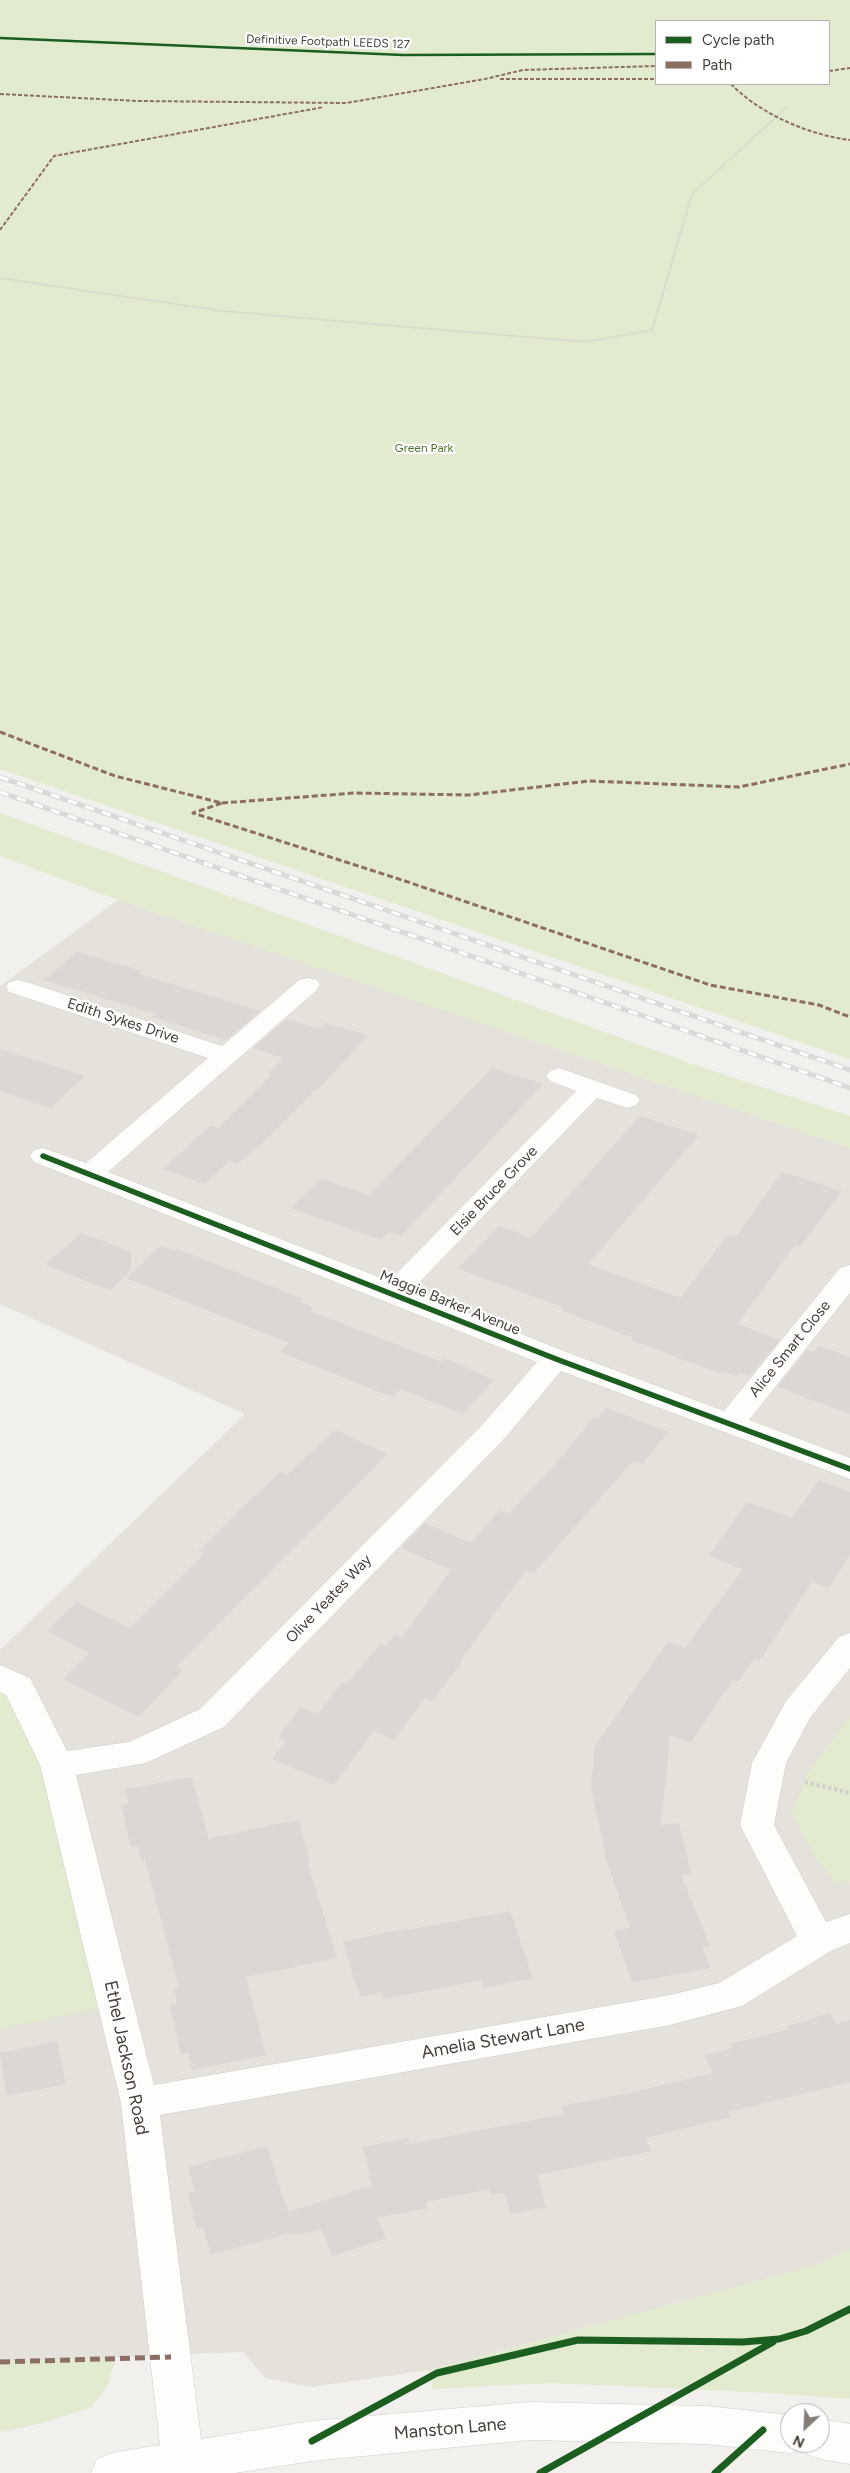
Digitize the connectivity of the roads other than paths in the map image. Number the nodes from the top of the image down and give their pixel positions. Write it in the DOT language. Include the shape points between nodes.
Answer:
graph roads {
  1 [pos="308,985"];
  2 [pos="18,987"];
  3 [pos="227,1056"];
  4 [pos="559,1076"];
  5 [pos="593,1088"];
  6 [pos="627,1100"];
  7 [pos="43,1156"];
  8 [pos="88,1175"];
  9 [pos="850,1274"];
  10 [pos="394,1293"];
  11 [pos="556,1359"];
  12 [pos="731,1423"];
  13 [pos="850,1469"];
  14 [pos="850,1645"];
  15 [pos="0,1677"];
  16 [pos="57,1765"];
  17 [pos="834,1935"];
  18 [pos="140,2103"];
  19 [pos="780,2433"];
  20 [pos="830,2441"];
  21 [pos="850,2444"];
  22 [pos="183,2462"];
  23 [pos="112,2473"];
  1 -- 3 [label="street"];
  2 -- 3 [label="street, Edith Sykes Drive"];
  3 -- 8 [label="street"];
  4 -- 5 [label="street"];
  5 -- 6 [label="street"];
  5 -- 10 [label="street, Elsie Bruce Grove"];
  7 -- 8 [label="street, Maggie Barker Avenue"];
  8 -- 10 [label="street, Maggie Barker Avenue"];
  9 -- 12 [label="street, Alice Smart Close"];
  10 -- 11 [label="street, Maggie Barker Avenue"];
  11 -- 12 [label="street, Maggie Barker Avenue"];
  11 -- 16 [label="street, Olive Yeates Way" via="494,1431 212,1718 134,1754"];
  12 -- 13 [label="street, Maggie Barker Avenue"];
  14 -- 17 [label="street" via="798,1710 768,1763 757,1825"];
  15 -- 16 [label="street, Ethel Jackson Road" via="18,1687"];
  16 -- 18 [label="street, Ethel Jackson Road"];
  17 -- 18 [label="street, Amelia Stewart Lane" via="729,1995 670,2010"];
  18 -- 22 [label="street, Ethel Jackson Road"];
  19 -- 22 [label="street, Manston Lane" via="706,2425 529,2421 312,2441"];
  20 -- 21 [label="street"];
  22 -- 23 [label="street, Manston Lane"];
}
